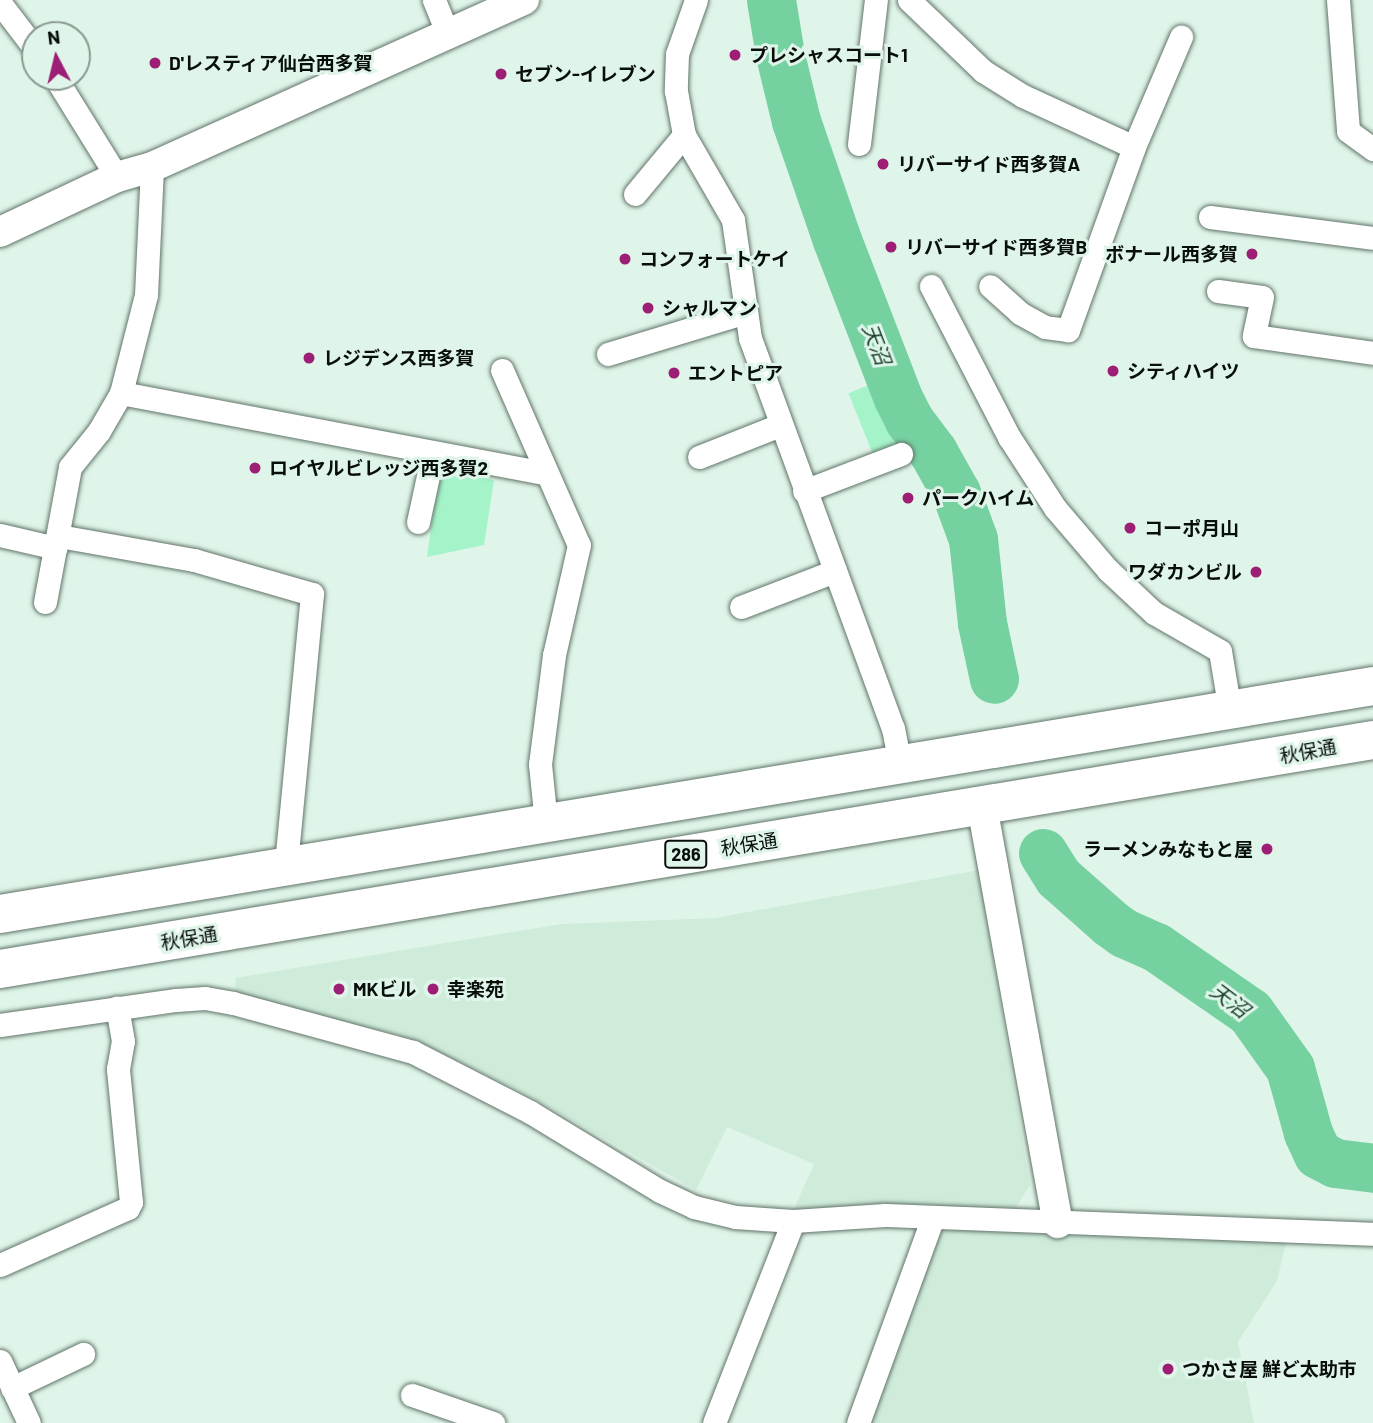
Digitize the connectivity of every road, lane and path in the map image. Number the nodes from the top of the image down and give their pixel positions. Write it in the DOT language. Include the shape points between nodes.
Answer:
graph roads {
  1 [pos="434,0"];
  2 [pos="524,0"];
  3 [pos="695,0"];
  4 [pos="876,0"];
  5 [pos="909,0"];
  6 [pos="1338,0"];
  7 [pos="0,3"];
  8 [pos="21,31"];
  9 [pos="447,33"];
  10 [pos="1181,37"];
  11 [pos="64,91"];
  12 [pos="684,135"];
  13 [pos="859,144"];
  14 [pos="1134,147"];
  15 [pos="1373,149"];
  16 [pos="152,167"];
  17 [pos="117,177"];
  18 [pos="635,194"];
  19 [pos="1210,218"];
  20 [pos="0,232"];
  21 [pos="1373,238"];
  22 [pos="931,286"];
  23 [pos="989,286"];
  24 [pos="1218,291"];
  25 [pos="746,312"];
  26 [pos="608,354"];
  27 [pos="1373,354"];
  28 [pos="502,370"];
  29 [pos="121,393"];
  30 [pos="780,425"];
  31 [pos="433,453"];
  32 [pos="901,454"];
  33 [pos="699,457"];
  34 [pos="547,473"];
  35 [pos="804,491"];
  36 [pos="418,522"];
  37 [pos="0,535"];
  38 [pos="57,542"];
  39 [pos="835,571"];
  40 [pos="45,602"];
  41 [pos="741,607"];
  42 [pos="1373,686"];
  43 [pos="1230,710"];
  44 [pos="1373,740"];
  45 [pos="900,765"];
  46 [pos="982,806"];
  47 [pos="546,823"];
  48 [pos="286,866"];
  49 [pos="0,914"];
  50 [pos="0,969"];
  51 [pos="117,1008"];
  52 [pos="0,1025"];
  53 [pos="933,1217"];
  54 [pos="793,1221"];
  55 [pos="1058,1223"];
  56 [pos="1373,1234"];
  57 [pos="0,1265"];
  58 [pos="83,1354"];
  59 [pos="0,1361"];
  60 [pos="12,1388"];
  61 [pos="412,1395"];
  62 [pos="29,1423"];
  63 [pos="493,1423"];
  64 [pos="714,1423"];
  65 [pos="858,1423"];
  1 -- 9 [label="street"];
  2 -- 9 [label="street"];
  3 -- 12 [label="street" via="677,54 676,91"];
  4 -- 13 [label="street"];
  5 -- 14 [label="street" via="983,71 1023,96"];
  6 -- 15 [label="street" via="1348,131"];
  7 -- 8 [label="street"];
  9 -- 16 [label="street"];
  10 -- 14 [label="street"];
  11 -- 17 [label="street"];
  12 -- 18 [label="street"];
  12 -- 25 [label="street" via="733,220"];
  14 -- 23 [label="street" via="1068,330 1045,327 1028,318"];
  16 -- 17 [label="street"];
  16 -- 29 [label="street" via="146,295"];
  17 -- 20 [label="street"];
  19 -- 21 [label="street"];
  22 -- 43 [label="street" via="1009,437 1055,508 1108,570 1154,613 1220,651"];
  24 -- 27 [label="street" via="1262,297 1254,336"];
  25 -- 26 [label="street"];
  25 -- 30 [label="street" via="750,338"];
  28 -- 34 [label="street"];
  29 -- 31 [label="street"];
  29 -- 38 [label="street" via="99,432 70,467"];
  30 -- 33 [label="street"];
  30 -- 35 [label="street"];
  31 -- 34 [label="street"];
  31 -- 36 [label="street"];
  32 -- 35 [label="street"];
  34 -- 47 [label="street" via="579,545 554,655 540,764"];
  35 -- 39 [label="street"];
  37 -- 38 [label="street"];
  38 -- 40 [label="street"];
  38 -- 48 [label="street" via="194,560 312,594"];
  39 -- 41 [label="street"];
  39 -- 45 [label="street" via="893,728"];
  42 -- 43 [label="highway"];
  43 -- 45 [label="highway"];
  44 -- 46 [label="highway, 秋保通 / 286"];
  45 -- 47 [label="highway"];
  46 -- 50 [label="highway, 秋保通 / 286"];
  46 -- 55 [label="street"];
  47 -- 48 [label="highway"];
  48 -- 49 [label="highway"];
  51 -- 52 [label="street"];
  51 -- 54 [label="street" via="205,998 413,1052 530,1112 694,1207 735,1217"];
  51 -- 57 [label="street" via="123,1041 118,1069 131,1202 128,1208"];
  53 -- 54 [label="street"];
  53 -- 55 [label="street"];
  53 -- 65 [label="street"];
  54 -- 64 [label="street"];
  55 -- 56 [label="street"];
  58 -- 60 [label="street"];
  59 -- 60 [label="street"];
  60 -- 62 [label="street"];
  61 -- 63 [label="street"];
}
